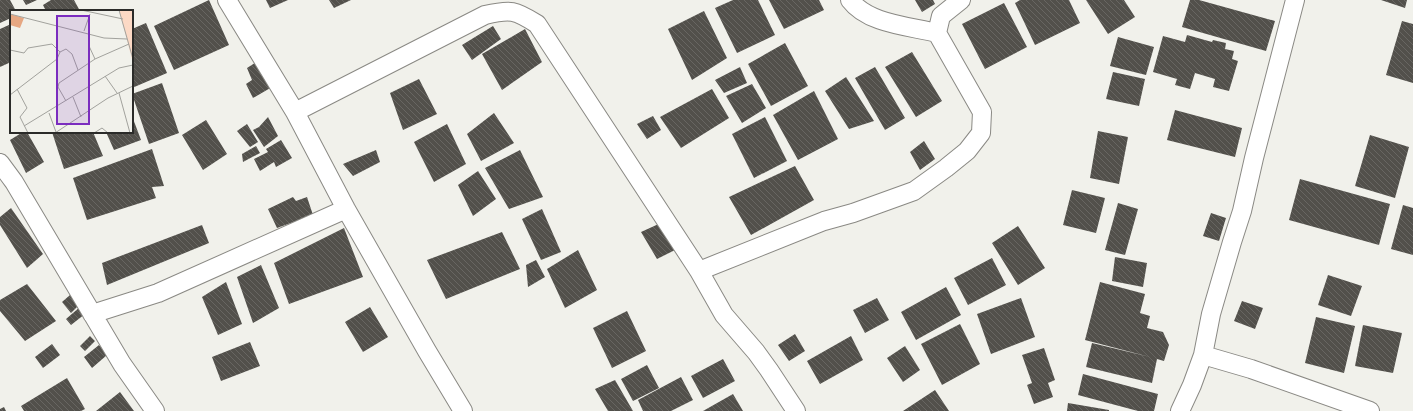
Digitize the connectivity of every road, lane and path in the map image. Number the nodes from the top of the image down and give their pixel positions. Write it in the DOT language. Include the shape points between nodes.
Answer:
graph roads {
  1 [pos="227,0"];
  2 [pos="850,0"];
  3 [pos="962,0"];
  4 [pos="1295,0"];
  5 [pos="937,33"];
  6 [pos="295,112"];
  7 [pos="0,163"];
  8 [pos="346,209"];
  9 [pos="699,271"];
  10 [pos="92,314"];
  11 [pos="1203,355"];
  12 [pos="155,411"];
  13 [pos="463,411"];
  14 [pos="796,411"];
  15 [pos="1180,411"];
  16 [pos="1370,411"];
  1 -- 6 [label="street"];
  2 -- 5 [label="street" via="868,15"];
  3 -- 5 [label="street" via="941,16"];
  4 -- 11 [label="street" via="1242,211 1211,314"];
  5 -- 9 [label="street" via="982,112 981,133 967,151 914,191 824,221"];
  6 -- 8 [label="street"];
  6 -- 9 [label="street" via="485,15 502,11 518,13 537,24"];
  7 -- 10 [label="street" via="14,182"];
  8 -- 10 [label="street" via="158,293"];
  8 -- 13 [label="street"];
  9 -- 14 [label="street" via="724,316 756,352"];
  10 -- 12 [label="street" via="122,364"];
  11 -- 15 [label="street"];
  11 -- 16 [label="street"];
}
